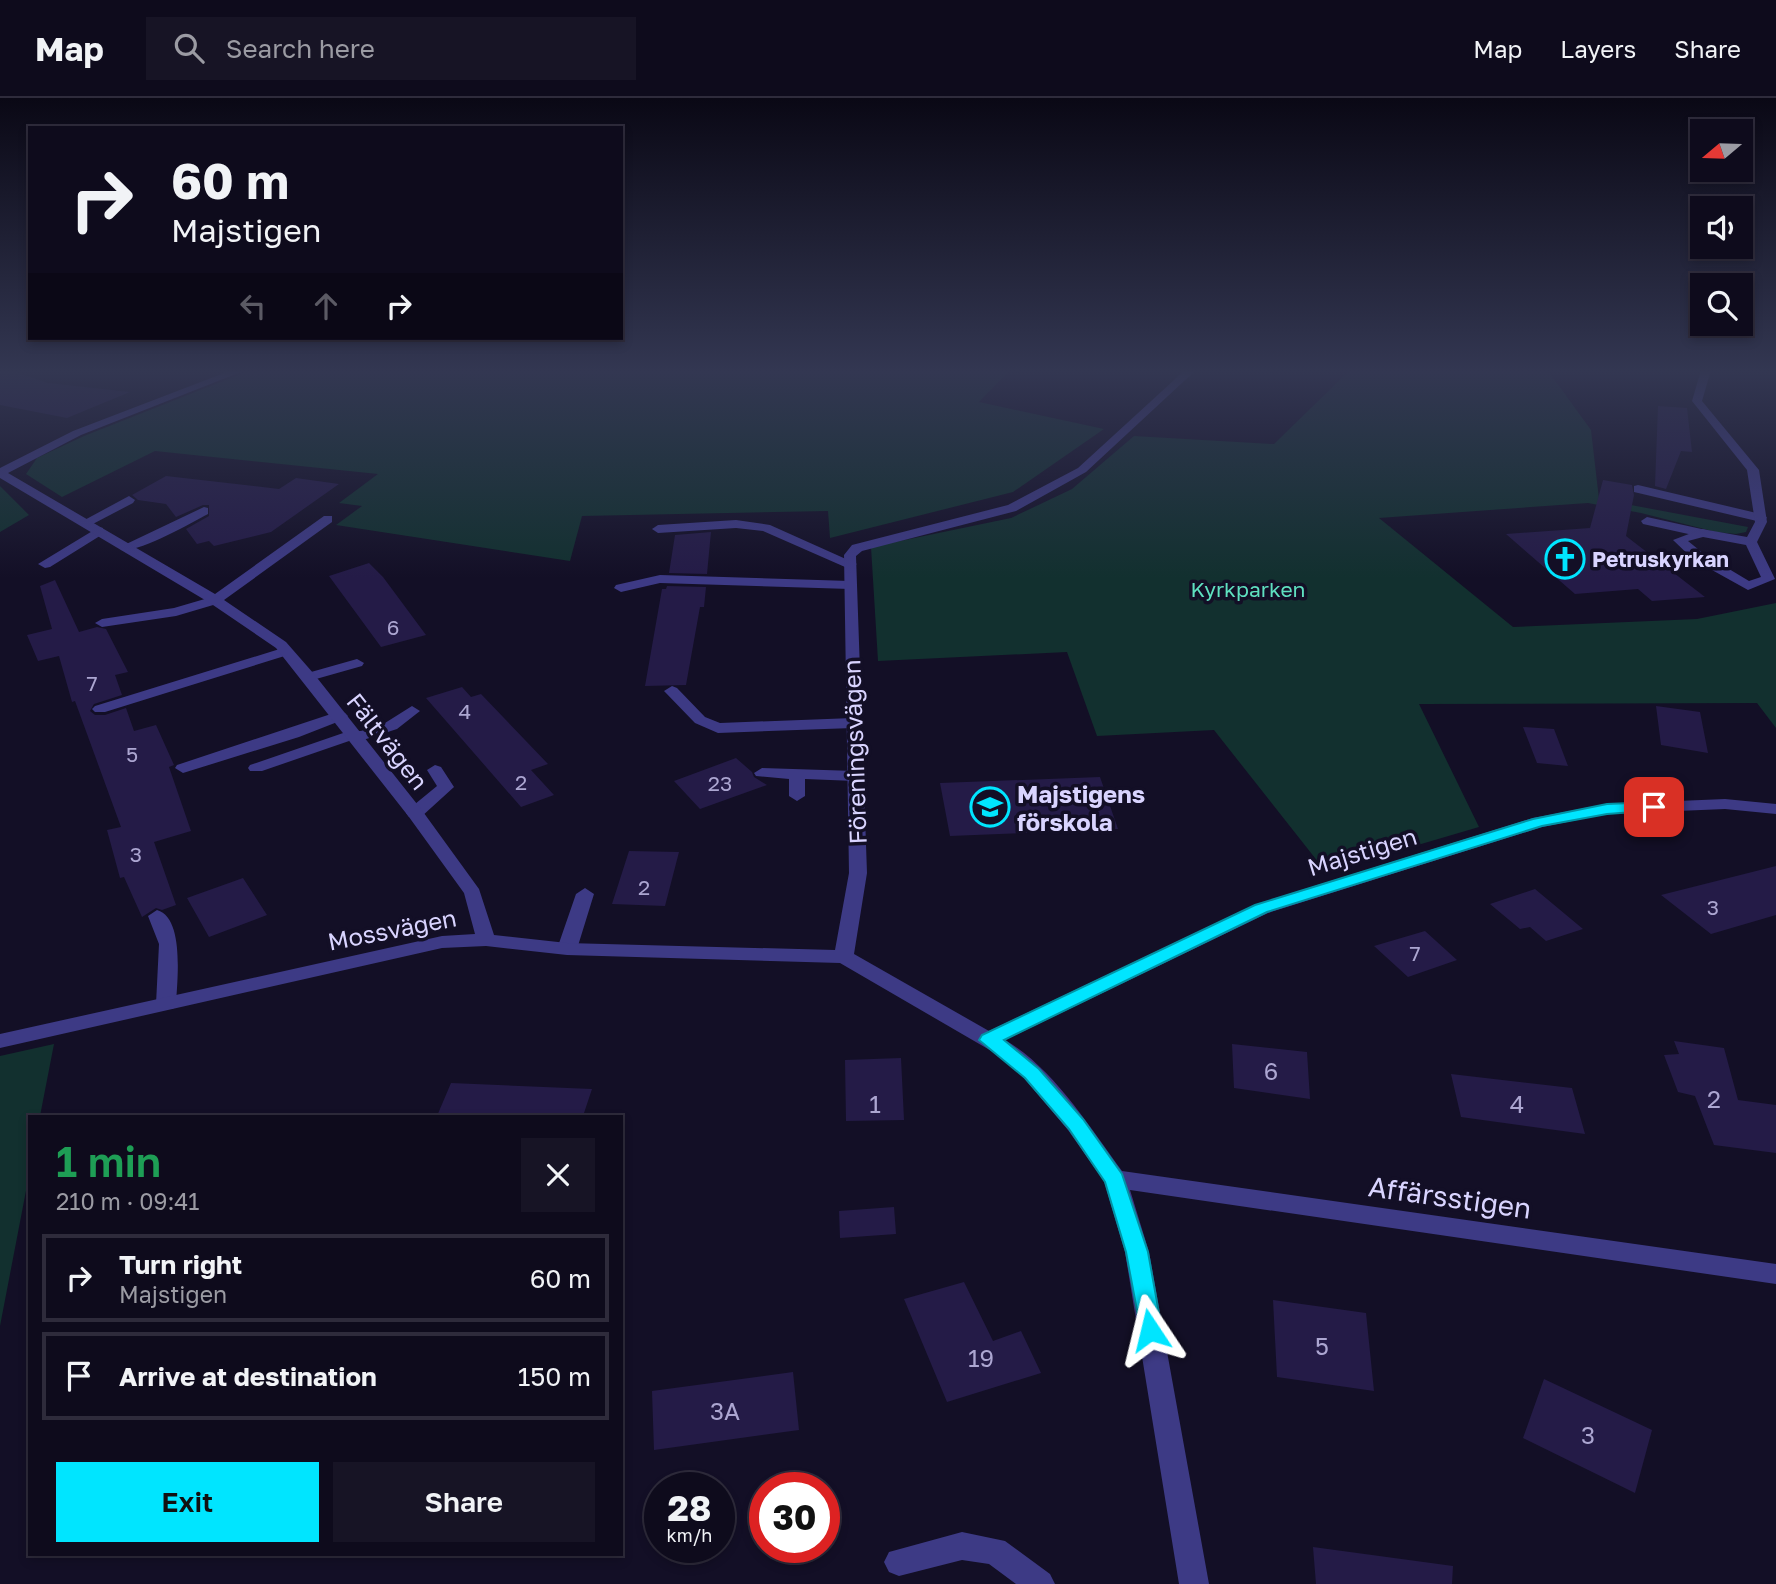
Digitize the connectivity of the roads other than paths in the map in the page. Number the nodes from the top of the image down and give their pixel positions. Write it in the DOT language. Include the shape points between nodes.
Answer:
graph roads {
  1 [pos="64,439"];
  2 [pos="1115,439"];
  3 [pos="1728,439"];
  4 [pos="0,472"];
  5 [pos="1638,489"];
  6 [pos="129,500"];
  7 [pos="204,511"];
  8 [pos="1761,518"];
  9 [pos="328,519"];
  10 [pos="1647,521"];
  11 [pos="85,523"];
  12 [pos="657,529"];
  13 [pos="99,531"];
  14 [pos="1702,533"];
  15 [pos="1751,542"];
  16 [pos="126,547"];
  17 [pos="45,564"];
  18 [pos="850,564"];
  19 [pos="850,585"];
  20 [pos="621,587"];
  21 [pos="215,600"];
  22 [pos="102,623"];
  23 [pos="286,651"];
  24 [pos="357,663"];
  25 [pos="309,677"];
  26 [pos="672,691"];
  27 [pos="100,709"];
  28 [pos="412,711"];
  29 [pos="340,716"];
  30 [pos="853,723"];
  31 [pos="356,736"];
  32 [pos="183,768"];
  33 [pos="256,768"];
  34 [pos="435,770"];
  35 [pos="762,773"];
  36 [pos="797,774"];
  37 [pos="855,776"];
  38 [pos="797,796"];
  39 [pos="1776,809"];
  40 [pos="415,813"];
  41 [pos="585,894"];
  42 [pos="157,916"];
  43 [pos="486,940"];
  44 [pos="568,949"];
  45 [pos="844,957"];
  46 [pos="166,1004"];
  47 [pos="988,1040"];
  48 [pos="0,1041"];
  49 [pos="1115,1180"];
  50 [pos="1776,1274"];
  51 [pos="899,1562"];
  52 [pos="1040,1584"];
  53 [pos="1194,1584"];
  1 -- 4 [label="street"];
  2 -- 18 [label="street, Föreningsvägen" via="1082,470 1012,508 857,548 850,555"];
  3 -- 8 [label="street" via="1753,470"];
  4 -- 11 [label="street, Fältvägen"];
  5 -- 8 [label="street"];
  6 -- 11 [label="street"];
  7 -- 16 [label="street"];
  8 -- 15 [label="street"];
  9 -- 21 [label="street"];
  10 -- 14 [label="street"];
  11 -- 13 [label="street, Fältvägen"];
  12 -- 18 [label="street" via="758,527"];
  13 -- 16 [label="street, Fältvägen"];
  13 -- 17 [label="street"];
  14 -- 15 [label="street"];
  14 -- 15 [label="street" via="1679,540 1748,586 1768,579"];
  16 -- 21 [label="street, Fältvägen"];
  18 -- 19 [label="street, Föreningsvägen"];
  19 -- 20 [label="street" via="660,579"];
  19 -- 30 [label="street, Föreningsvägen"];
  21 -- 22 [label="street" via="176,612"];
  21 -- 23 [label="street, Fältvägen"];
  23 -- 25 [label="street, Fältvägen"];
  23 -- 27 [label="street"];
  24 -- 25 [label="street"];
  25 -- 29 [label="street, Fältvägen"];
  26 -- 30 [label="street" via="700,720 718,728"];
  28 -- 31 [label="street" via="391,726"];
  29 -- 31 [label="street, Fältvägen"];
  29 -- 32 [label="street"];
  30 -- 37 [label="street, Föreningsvägen"];
  31 -- 33 [label="street"];
  31 -- 40 [label="street, Fältvägen"];
  34 -- 40 [label="street" via="446,787"];
  35 -- 36 [label="street"];
  36 -- 37 [label="street"];
  36 -- 38 [label="street"];
  37 -- 45 [label="street, Föreningsvägen" via="858,873"];
  39 -- 47 [label="street, Majstigen" via="1725,804 1607,809 1539,822 1261,908"];
  40 -- 43 [label="street, Fältvägen" via="473,893"];
  41 -- 44 [label="street"];
  42 -- 46 [label="street" via="169,944"];
  43 -- 44 [label="street, Mossvägen"];
  43 -- 46 [label="street, Mossvägen" via="442,942"];
  44 -- 45 [label="street, Mossvägen"];
  45 -- 47 [label="street"];
  46 -- 48 [label="street, Mossvägen"];
  47 -- 49 [label="street" via="1032,1073 1076,1124"];
  49 -- 50 [label="street, Affärsstigen"];
  49 -- 53 [label="street" via="1137,1252"];
  51 -- 52 [label="street" via="962,1546 995,1551"];
}
